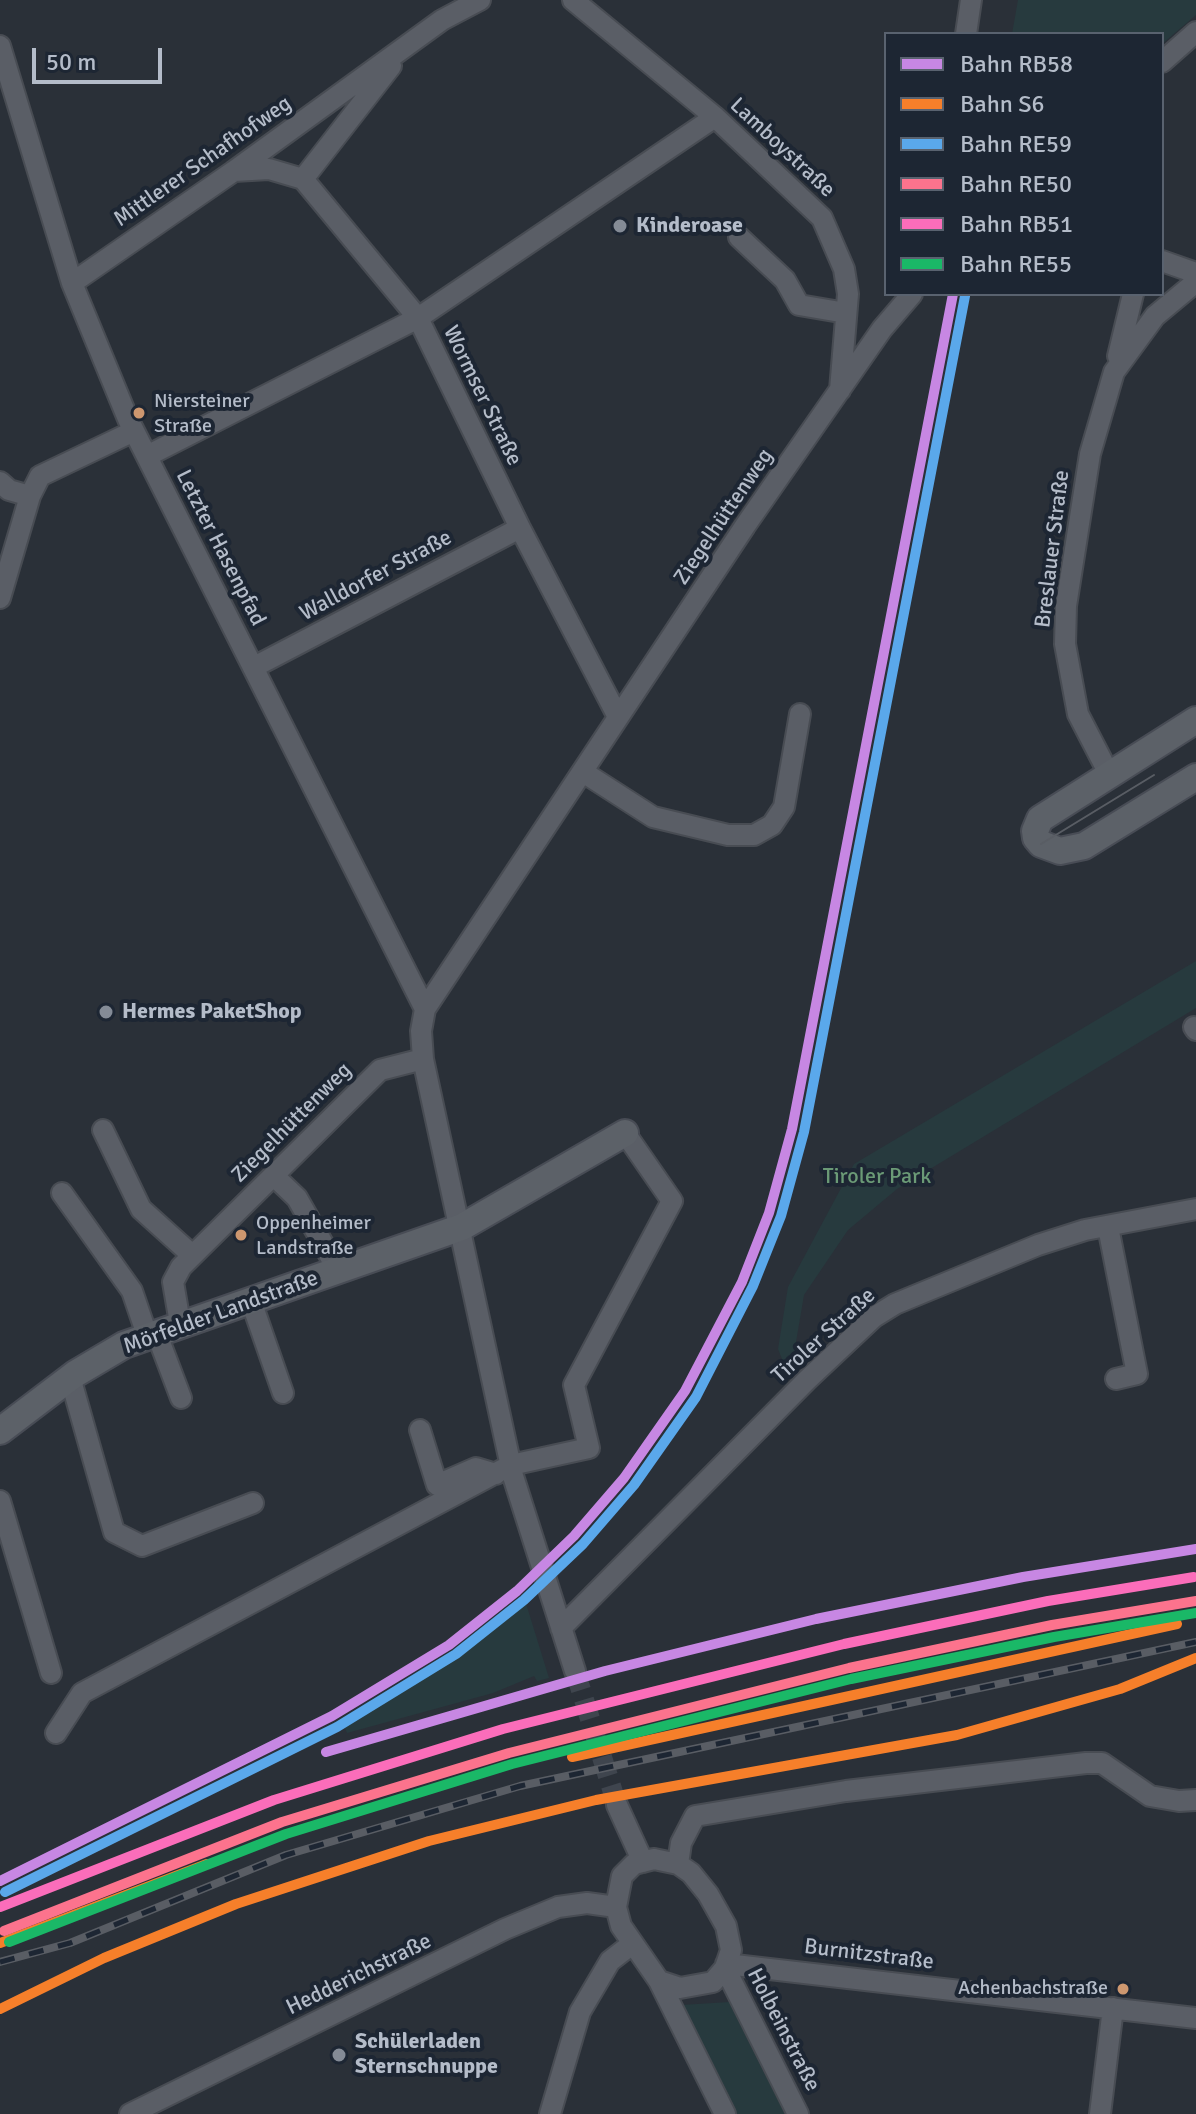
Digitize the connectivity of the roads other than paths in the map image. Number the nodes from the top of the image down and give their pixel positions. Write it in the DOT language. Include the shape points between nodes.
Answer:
graph roads {
  1 [pos="480,0"];
  2 [pos="573,0"];
  3 [pos="971,0"];
  4 [pos="966,32"];
  5 [pos="1196,32"];
  6 [pos="0,46"];
  7 [pos="401,52"];
  8 [pos="1164,60"];
  9 [pos="715,117"];
  10 [pos="234,171"];
  11 [pos="303,179"];
  12 [pos="739,237"];
  13 [pos="1164,262"];
  14 [pos="1196,273"];
  15 [pos="1196,282"];
  16 [pos="72,283"];
  17 [pos="910,296"];
  18 [pos="1133,296"];
  19 [pos="846,313"];
  20 [pos="418,318"];
  21 [pos="1114,372"];
  22 [pos="840,390"];
  23 [pos="134,431"];
  24 [pos="147,456"];
  25 [pos="0,482"];
  26 [pos="30,496"];
  27 [pos="520,528"];
  28 [pos="0,598"];
  29 [pos="254,667"];
  30 [pos="800,714"];
  31 [pos="618,717"];
  32 [pos="1196,720"];
  33 [pos="583,772"];
  34 [pos="1109,774"];
  35 [pos="1196,777"];
  36 [pos="425,1009"];
  37 [pos="423,1059"];
  38 [pos="103,1130"];
  39 [pos="625,1133"];
  40 [pos="274,1176"];
  41 [pos="62,1193"];
  42 [pos="1196,1209"];
  43 [pos="462,1227"];
  44 [pos="1108,1227"];
  45 [pos="192,1255"];
  46 [pos="339,1272"];
  47 [pos="251,1301"];
  48 [pos="161,1330"];
  49 [pos="70,1377"];
  50 [pos="1116,1379"];
  51 [pos="283,1393"];
  52 [pos="181,1398"];
  53 [pos="420,1430"];
  54 [pos="0,1431"];
  55 [pos="503,1470"];
  56 [pos="0,1501"];
  57 [pos="253,1503"];
  58 [pos="561,1628"];
  59 [pos="575,1671"];
  60 [pos="51,1673"];
  61 [pos="56,1733"];
  62 [pos="1196,1800"];
  63 [pos="617,1805"];
  64 [pos="643,1862"];
  65 [pos="678,1864"];
  66 [pos="616,1907"];
  67 [pos="632,1944"];
  68 [pos="726,1966"];
  69 [pos="770,1968"];
  70 [pos="659,1981"];
  71 [pos="1113,2008"];
  72 [pos="746,2012"];
  73 [pos="1196,2018"];
  74 [pos="130,2114"];
  75 [pos="550,2114"];
  76 [pos="725,2114"];
  77 [pos="798,2114"];
  78 [pos="1100,2114"];
  1 -- 7 [label="street, Mittlerer Schafhofweg" via="442,20"];
  2 -- 9 [label="street, Lamboystraße"];
  3 -- 4 [label="street"];
  5 -- 8 [label="street"];
  6 -- 16 [label="street, Letzter Hasenpfad"];
  7 -- 10 [label="street, Mittlerer Schafhofweg"];
  7 -- 11 [label="street, Mittlerer Schafhofweg"];
  9 -- 19 [label="street, Lamboystraße" via="822,218 844,269"];
  9 -- 20 [label="street"];
  10 -- 11 [label="street" via="269,169"];
  10 -- 16 [label="street, Mittlerer Schafhofweg"];
  11 -- 20 [label="street, Wormser Straße"];
  12 -- 19 [label="street" via="785,280 799,305"];
  13 -- 14 [label="street"];
  15 -- 21 [label="street, Breslauer Straße" via="1155,316"];
  16 -- 23 [label="street, Letzter Hasenpfad"];
  17 -- 22 [label="street, Ziegelhüttenweg"];
  18 -- 21 [label="street, Breslauer Straße"];
  19 -- 22 [label="street, Lamboystraße"];
  20 -- 24 [label="street"];
  20 -- 27 [label="street, Wormser Straße"];
  21 -- 34 [label="street, Breslauer Straße" via="1090,454 1065,644 1078,714"];
  22 -- 31 [label="street, Ziegelhüttenweg"];
  23 -- 24 [label="street, Letzter Hasenpfad"];
  23 -- 26 [label="street" via="50,468"];
  24 -- 29 [label="street, Letzter Hasenpfad"];
  25 -- 26 [label="street"];
  26 -- 28 [label="street"];
  27 -- 29 [label="street, Walldorfer Straße"];
  27 -- 31 [label="street, Wormser Straße"];
  29 -- 36 [label="street, Letzter Hasenpfad"];
  30 -- 33 [label="street" via="784,807 772,825 754,835 728,835 653,817"];
  31 -- 33 [label="street, Ziegelhüttenweg"];
  32 -- 34 [label="main road"];
  33 -- 36 [label="street, Ziegelhüttenweg"];
  34 -- 35 [label="main road" via="1040,819 1035,831 1041,844 1060,851 1084,846"];
  36 -- 37 [label="street, Ziegelhüttenweg"];
  37 -- 40 [label="street, Ziegelhüttenweg" via="380,1070"];
  37 -- 43 [label="street"];
  38 -- 45 [label="street" via="141,1209"];
  39 -- 43 [label="main road, Mörfelder Landstraße"];
  39 -- 55 [label="street" via="672,1201 574,1385 589,1448"];
  40 -- 45 [label="street, Ziegelhüttenweg"];
  40 -- 46 [label="street" via="297,1198"];
  41 -- 48 [label="street"];
  42 -- 44 [label="street, Tiroler Straße"];
  43 -- 46 [label="main road, Mörfelder Landstraße"];
  43 -- 55 [label="street"];
  44 -- 50 [label="street" via="1137,1374"];
  44 -- 58 [label="street, Tiroler Straße" via="1038,1245 920,1292 874,1317"];
  45 -- 48 [label="street, Ziegelhüttenweg" via="173,1282"];
  46 -- 47 [label="main road, Mörfelder Landstraße"];
  47 -- 48 [label="main road, Mörfelder Landstraße"];
  47 -- 51 [label="street"];
  48 -- 49 [label="main road, Mörfelder Landstraße"];
  48 -- 52 [label="street"];
  49 -- 54 [label="main road, Mörfelder Landstraße"];
  49 -- 57 [label="street" via="114,1532 142,1546"];
  53 -- 55 [label="street" via="437,1485 476,1468"];
  55 -- 58 [label="street"];
  55 -- 61 [label="street" via="82,1693"];
  56 -- 60 [label="street"];
  58 -- 59 [label="street"];
  62 -- 65 [label="street" via="1150,1796 1102,1763 846,1791 695,1816 681,1843"];
  63 -- 64 [label="street"];
  64 -- 65 [label="street"];
  64 -- 66 [label="street" via="622,1876"];
  65 -- 68 [label="street" via="708,1894 726,1926 731,1950"];
  66 -- 67 [label="street"];
  66 -- 74 [label="street, Hedderichstraße" via="558,1907 505,1929"];
  67 -- 70 [label="street"];
  67 -- 75 [label="street" via="610,1961 580,2012"];
  68 -- 69 [label="street, Burnitzstraße"];
  68 -- 70 [label="street" via="713,1982 697,1987"];
  68 -- 72 [label="street, Holbeinstraße"];
  69 -- 71 [label="street, Burnitzstraße"];
  69 -- 72 [label="street" via="750,1980"];
  70 -- 76 [label="street"];
  71 -- 73 [label="street, Burnitzstraße"];
  71 -- 78 [label="street"];
  72 -- 77 [label="street, Holbeinstraße"];
}
